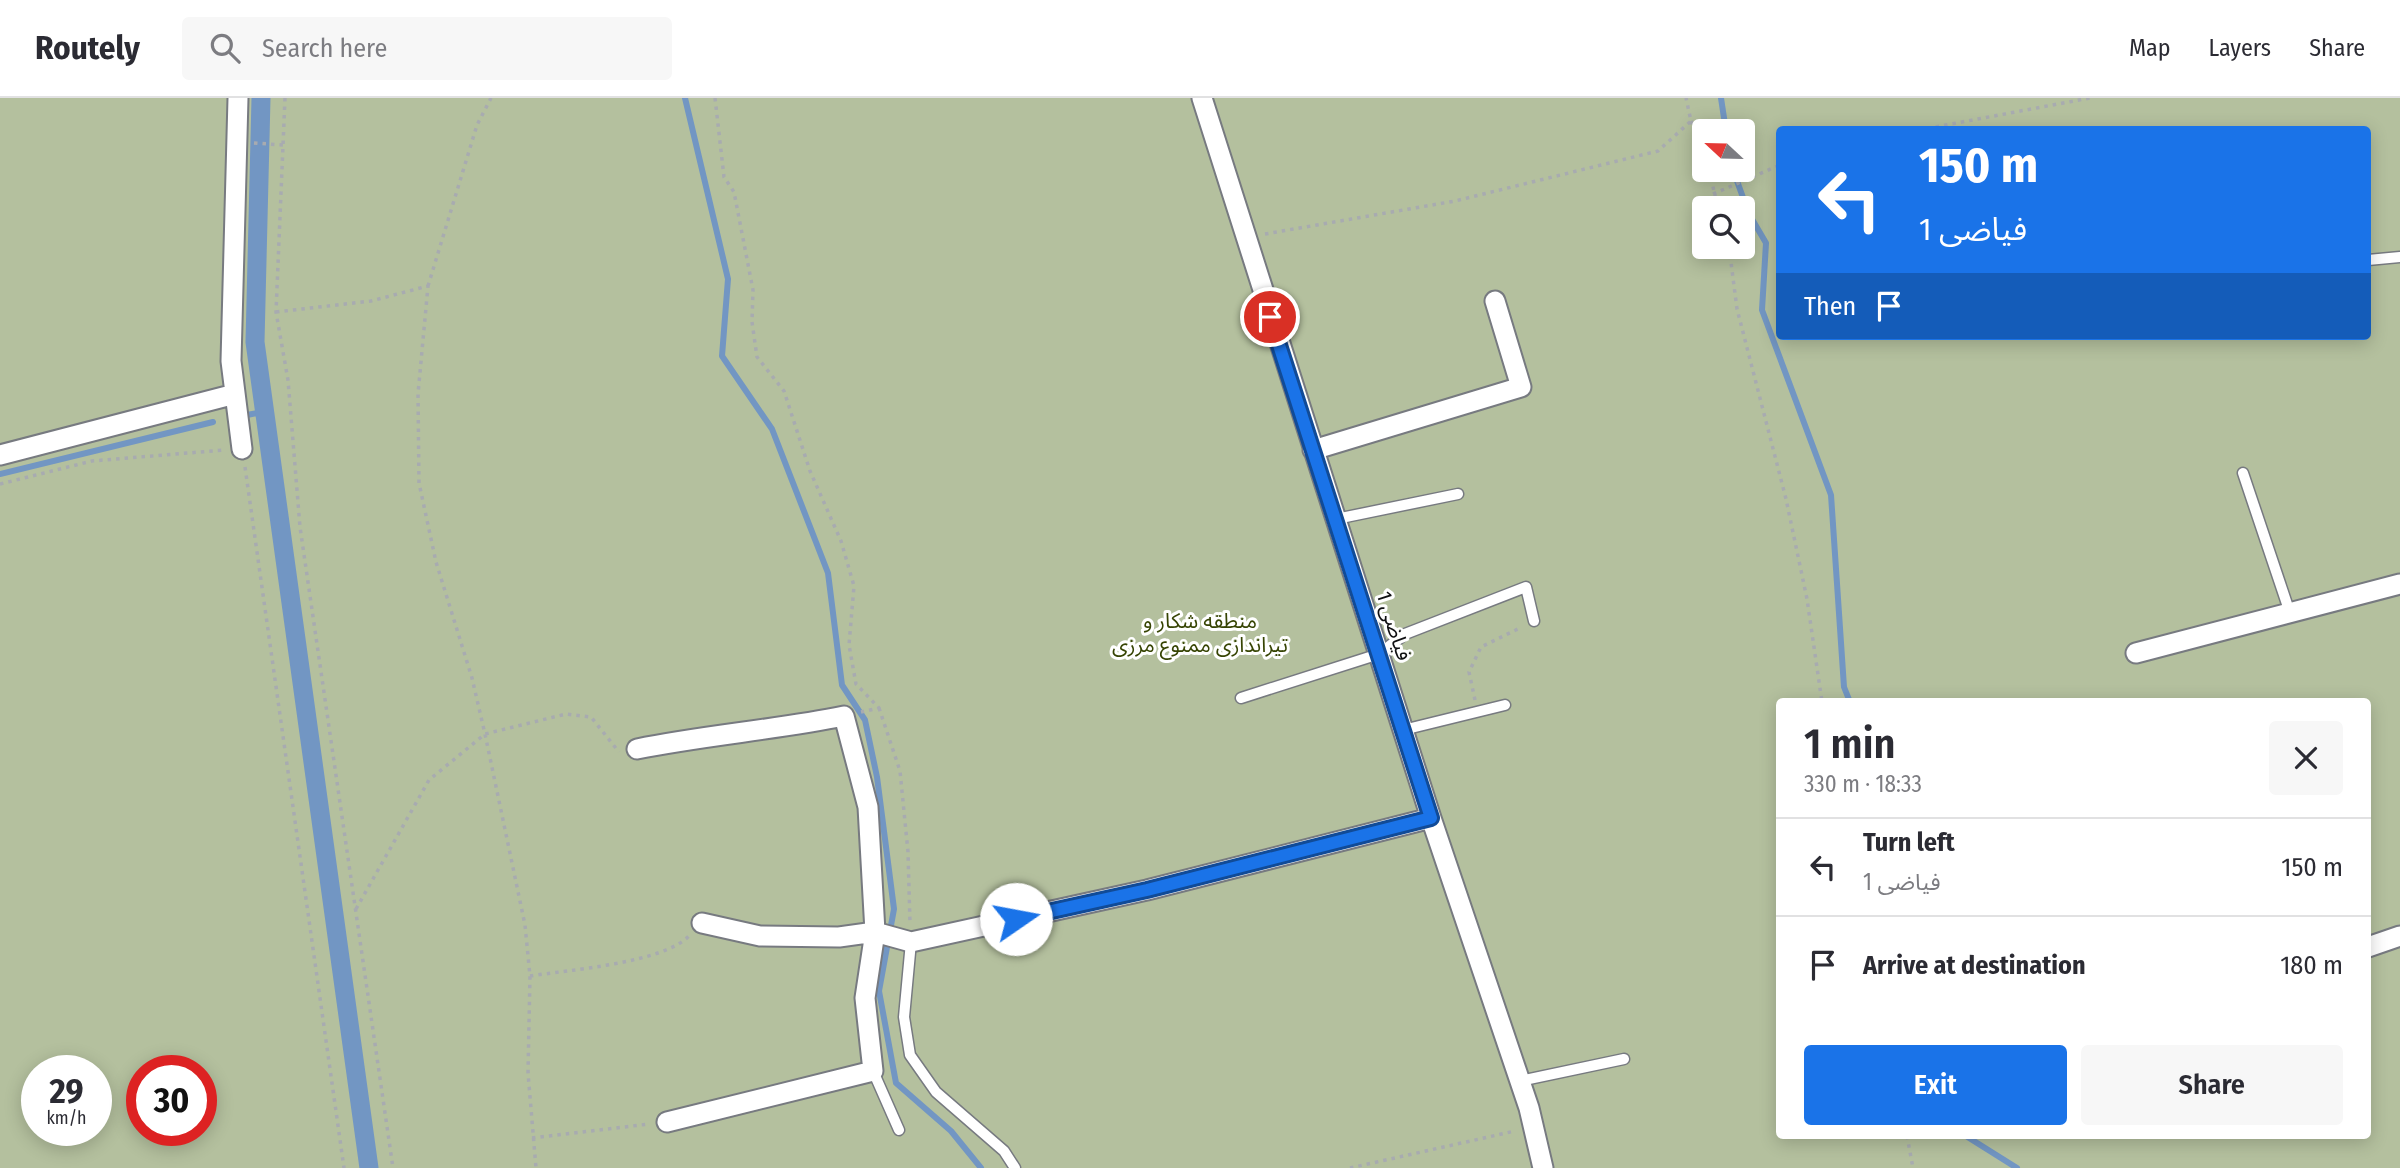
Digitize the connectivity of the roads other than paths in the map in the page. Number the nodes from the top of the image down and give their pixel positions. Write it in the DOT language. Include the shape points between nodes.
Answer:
graph roads {
  1 [pos="238,98"];
  2 [pos="1202,98"];
  3 [pos="2400,257"];
  4 [pos="2371,260"];
  5 [pos="1495,301"];
  6 [pos="235,394"];
  7 [pos="242,449"];
  8 [pos="1313,450"];
  9 [pos="0,455"];
  10 [pos="2243,473"];
  11 [pos="1458,494"];
  12 [pos="1336,519"];
  13 [pos="2400,584"];
  14 [pos="2290,613"];
  15 [pos="1534,621"];
  16 [pos="2136,653"];
  17 [pos="1379,654"];
  18 [pos="1241,698"];
  19 [pos="1506,705"];
  20 [pos="1403,730"];
  21 [pos="637,749"];
  22 [pos="1431,818"];
  23 [pos="702,923"];
  24 [pos="877,933"];
  25 [pos="2400,936"];
  26 [pos="905,940"];
  27 [pos="2371,946"];
  28 [pos="1625,1059"];
  29 [pos="873,1071"];
  30 [pos="1520,1081"];
  31 [pos="667,1122"];
  32 [pos="899,1130"];
  33 [pos="1015,1168"];
  34 [pos="1543,1168"];
  1 -- 6 [label="street" via="231,336"];
  2 -- 8 [label="street, فیاضی 1"];
  3 -- 4 [label="lane"];
  5 -- 8 [label="street" via="1521,387"];
  6 -- 7 [label="street"];
  6 -- 9 [label="street"];
  8 -- 12 [label="street, فیاضی 1"];
  10 -- 14 [label="lane"];
  11 -- 12 [label="lane"];
  12 -- 17 [label="street, فیاضی 1"];
  13 -- 14 [label="street"];
  14 -- 16 [label="street"];
  15 -- 17 [label="lane" via="1525,587 1405,634"];
  17 -- 18 [label="lane"];
  17 -- 20 [label="street, فیاضی 1"];
  19 -- 20 [label="lane"];
  20 -- 22 [label="street, فیاضی 1"];
  21 -- 24 [label="street" via="844,716 868,807"];
  22 -- 26 [label="street" via="1147,890"];
  22 -- 30 [label="street, فیاضی 1"];
  23 -- 24 [label="street" via="760,936"];
  24 -- 26 [label="street"];
  24 -- 29 [label="street" via="865,998"];
  25 -- 27 [label="street"];
  26 -- 33 [label="lane" via="904,1017 910,1055 936,1092 1004,1151"];
  28 -- 30 [label="lane"];
  29 -- 31 [label="street"];
  29 -- 32 [label="lane"];
  30 -- 34 [label="street, فیاضی 1"];
}
